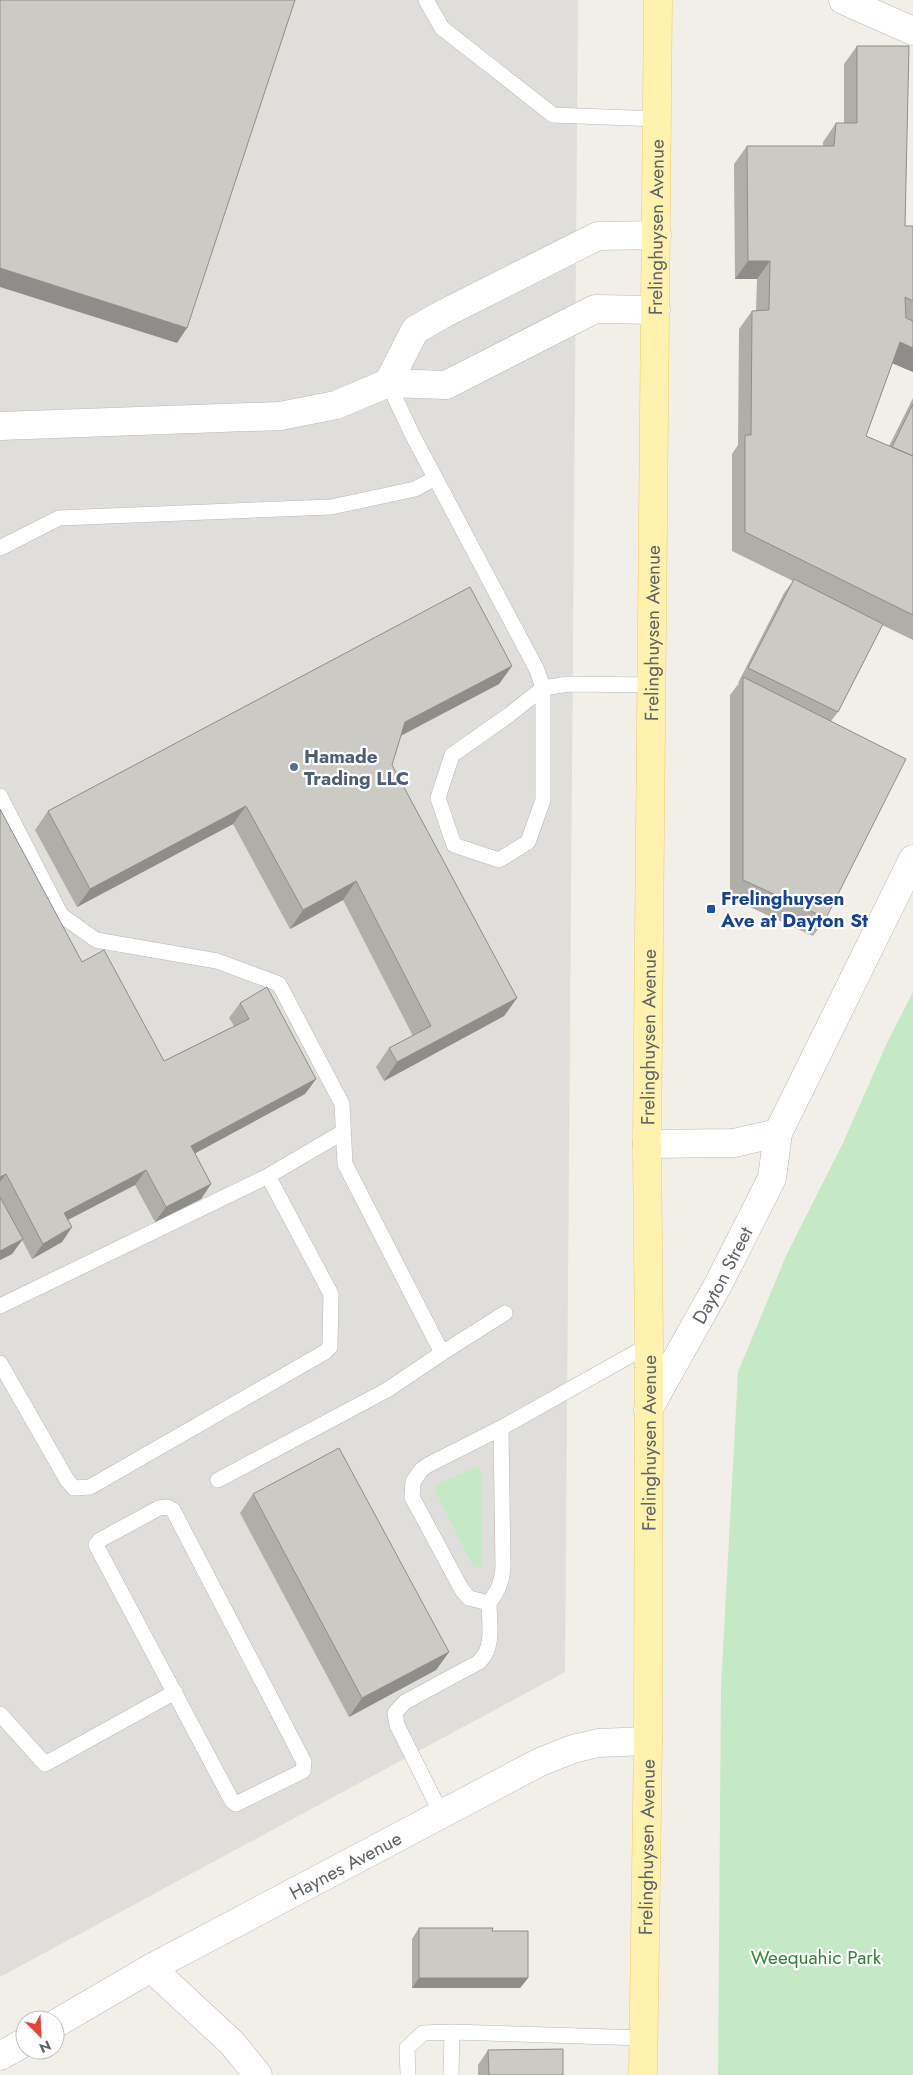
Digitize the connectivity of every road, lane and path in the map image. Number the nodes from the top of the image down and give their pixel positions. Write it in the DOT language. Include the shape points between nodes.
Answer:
graph roads {
  1 [pos="426,0"];
  2 [pos="658,0"];
  3 [pos="843,0"];
  4 [pos="913,31"];
  5 [pos="657,119"];
  6 [pos="656,235"];
  7 [pos="656,310"];
  8 [pos="388,383"];
  9 [pos="0,426"];
  10 [pos="436,478"];
  11 [pos="0,548"];
  12 [pos="652,685"];
  13 [pos="543,688"];
  14 [pos="0,796"];
  15 [pos="913,860"];
  16 [pos="343,1132"];
  17 [pos="778,1133"];
  18 [pos="646,1144"];
  19 [pos="268,1176"];
  20 [pos="0,1306"];
  21 [pos="505,1313"];
  22 [pos="649,1345"];
  23 [pos="442,1352"];
  24 [pos="0,1363"];
  25 [pos="648,1410"];
  26 [pos="501,1428"];
  27 [pos="218,1480"];
  28 [pos="489,1603"];
  29 [pos="175,1692"];
  30 [pos="0,1714"];
  31 [pos="648,1741"];
  32 [pos="440,1814"];
  33 [pos="151,1968"];
  34 [pos="65,2018"];
  35 [pos="452,2032"];
  36 [pos="644,2038"];
  37 [pos="15,2048"];
  38 [pos="0,2056"];
  39 [pos="258,2075"];
  40 [pos="408,2075"];
  41 [pos="451,2075"];
  42 [pos="643,2075"];
  1 -- 5 [label="lane" via="442,28 553,116"];
  2 -- 5 [label="main road, Frelinghuysen Avenue"];
  3 -- 4 [label="street"];
  5 -- 6 [label="main road, Frelinghuysen Avenue"];
  6 -- 7 [label="main road, Frelinghuysen Avenue"];
  6 -- 8 [label="street" via="598,236 443,314 415,330"];
  7 -- 8 [label="street" via="595,309 446,385"];
  7 -- 12 [label="main road, Frelinghuysen Avenue"];
  8 -- 9 [label="street" via="336,405 280,416"];
  8 -- 10 [label="lane"];
  10 -- 11 [label="lane" via="415,488 331,507 60,518"];
  10 -- 13 [label="lane" via="537,670"];
  12 -- 13 [label="lane" via="569,684"];
  12 -- 18 [label="main road, Frelinghuysen Avenue"];
  13 -- 13 [label="lane" via="452,755 438,798 454,845 499,860 528,842 542,800"];
  14 -- 16 [label="lane" via="62,915 96,940 217,961 279,984 342,1104"];
  15 -- 17 [label="street, Dayton Street"];
  16 -- 19 [label="lane"];
  16 -- 23 [label="lane" via="345,1164"];
  17 -- 18 [label="street" via="734,1144"];
  17 -- 25 [label="street, Dayton Street" via="772,1178 719,1283"];
  18 -- 22 [label="main road, Frelinghuysen Avenue"];
  19 -- 20 [label="lane"];
  19 -- 24 [label="lane" via="332,1294 330,1347 325,1352 90,1486 74,1488"];
  21 -- 23 [label="lane"];
  22 -- 25 [label="main road, Frelinghuysen Avenue"];
  22 -- 26 [label="lane"];
  23 -- 27 [label="lane" via="388,1390"];
  25 -- 31 [label="main road, Frelinghuysen Avenue"];
  26 -- 28 [label="lane" via="503,1568 498,1592"];
  26 -- 28 [label="lane" via="422,1470 411,1491 462,1590 469,1598"];
  28 -- 32 [label="lane" via="490,1646 487,1655 405,1702 395,1713 397,1725"];
  29 -- 29 [label="lane" via="236,1804 303,1771 304,1762 173,1510 167,1507 159,1508 96,1545"];
  29 -- 30 [label="lane" via="45,1764"];
  31 -- 32 [label="street, Haynes Avenue" via="573,1748"];
  31 -- 36 [label="main road, Frelinghuysen Avenue"];
  32 -- 33 [label="street, Haynes Avenue"];
  33 -- 34 [label="street, Haynes Avenue"];
  33 -- 39 [label="street" via="214,2025"];
  35 -- 36 [label="lane"];
  35 -- 40 [label="lane" via="423,2033 407,2048"];
  35 -- 41 [label="lane"];
  36 -- 42 [label="main road, Frelinghuysen Avenue"];
  37 -- 38 [label="street"];
}
